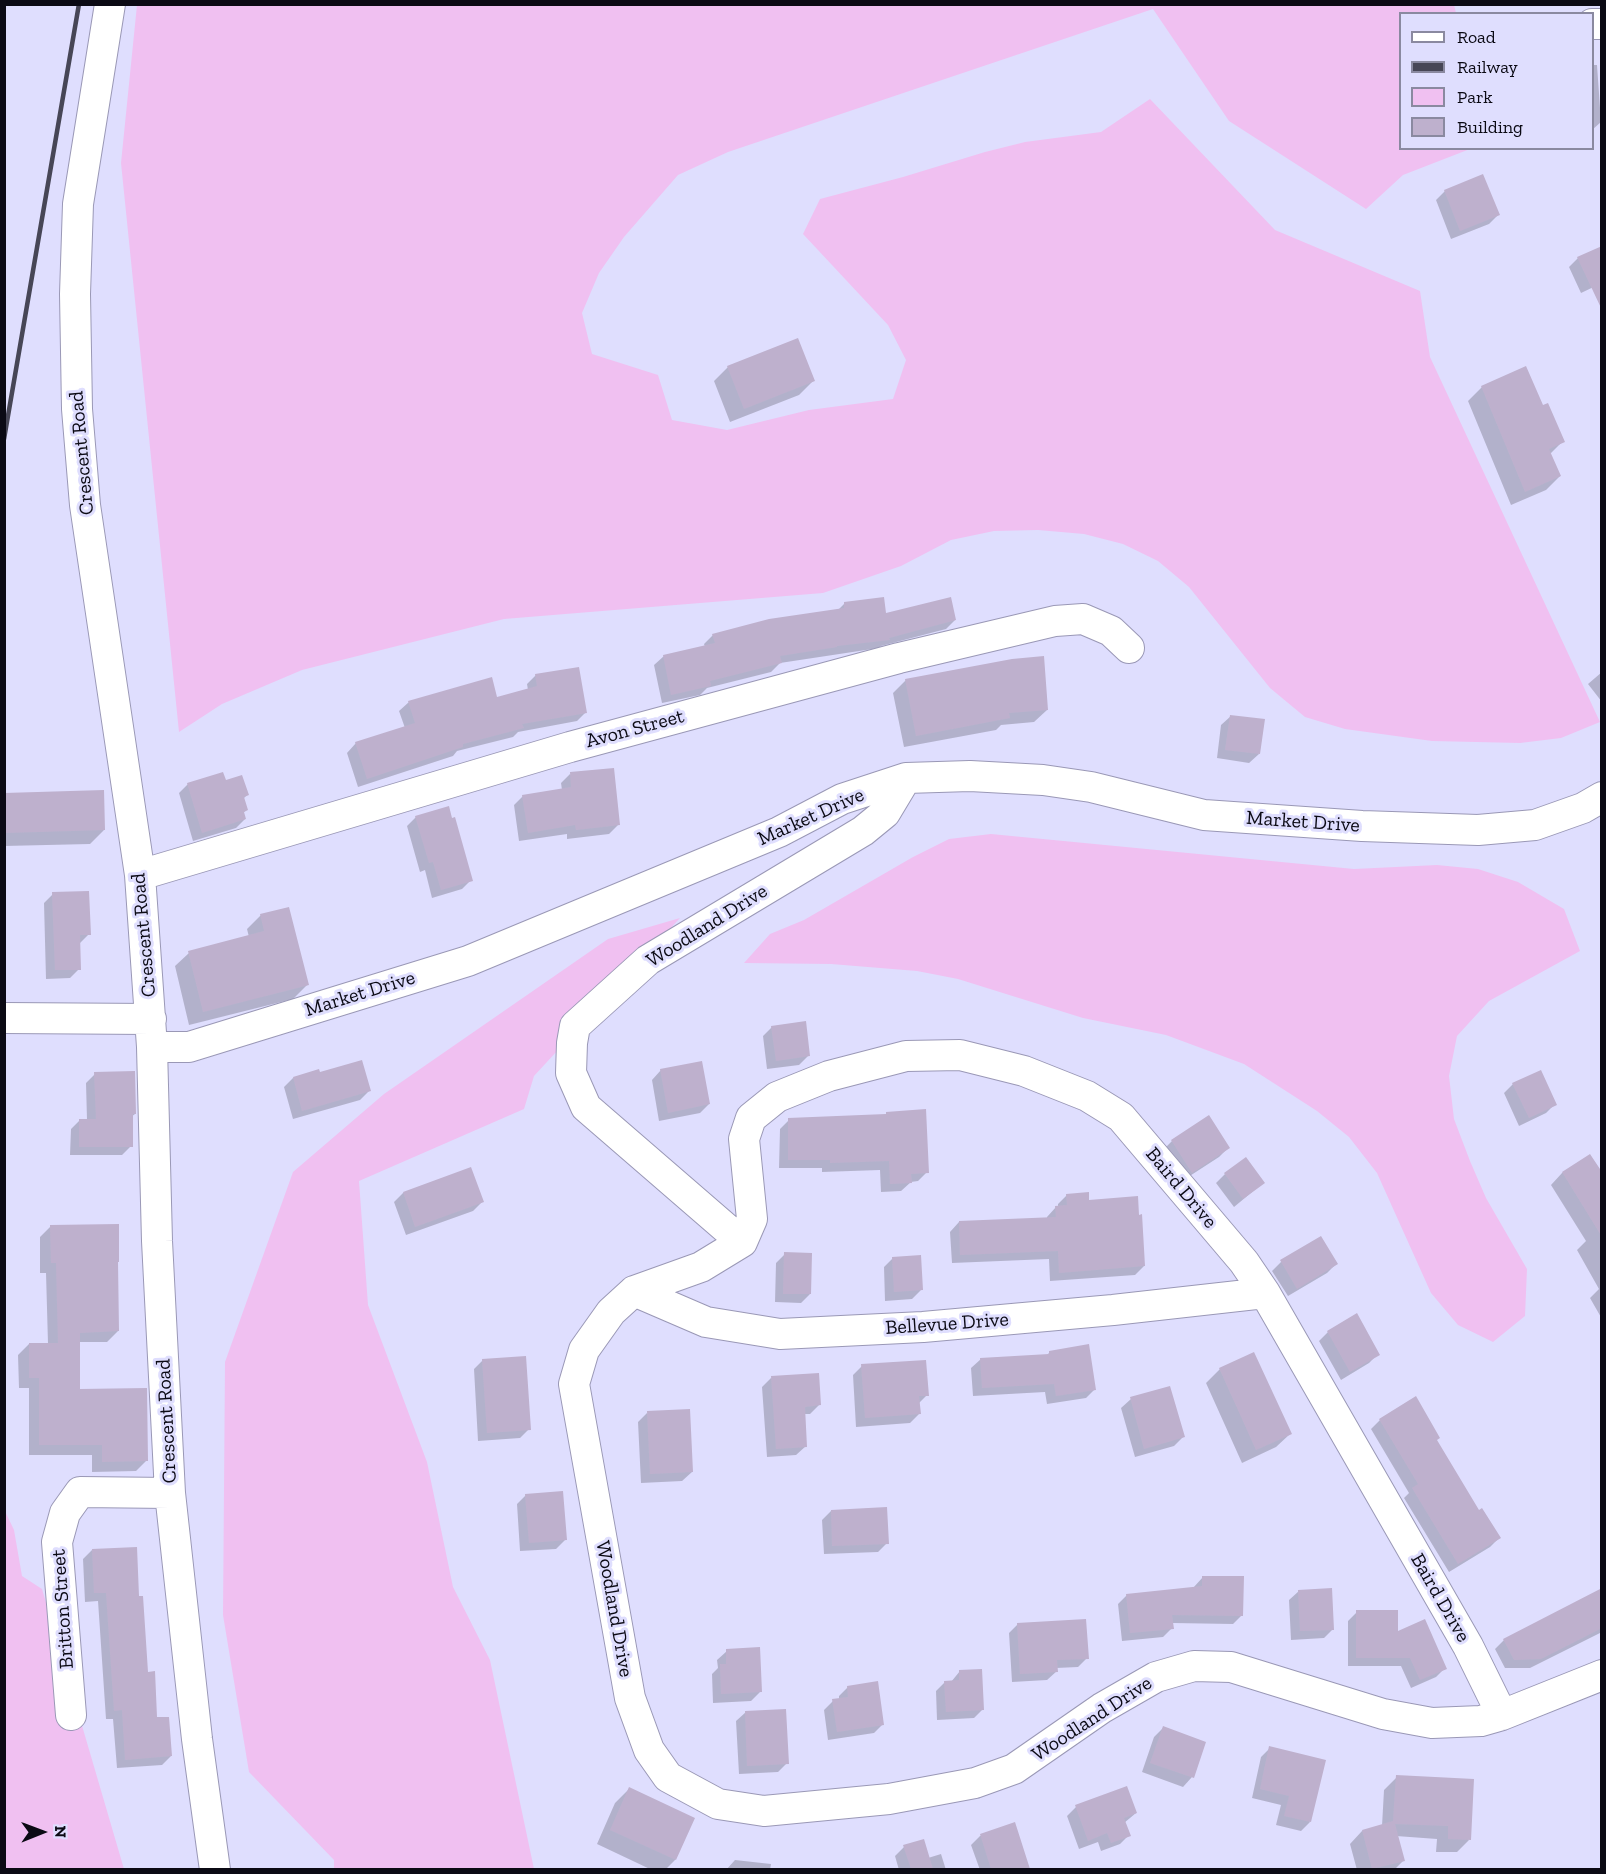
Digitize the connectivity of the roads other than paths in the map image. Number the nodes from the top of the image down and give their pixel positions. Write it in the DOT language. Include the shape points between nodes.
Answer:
graph roads {
  1 [pos="110,4"];
  2 [pos="1129,648"];
  3 [pos="906,778"];
  4 [pos="1602,797"];
  5 [pos="140,875"];
  6 [pos="4,1018"];
  7 [pos="152,1033"];
  8 [pos="742,1242"];
  9 [pos="634,1291"];
  10 [pos="1265,1293"];
  11 [pos="170,1493"];
  12 [pos="1602,1676"];
  13 [pos="71,1715"];
  14 [pos="1502,1715"];
  15 [pos="215,1869"];
  1 -- 5 [label="street, Crescent Road" via="78,204 77,409 85,505"];
  2 -- 5 [label="street, Avon Street" via="1111,631 1083,619 1055,621 899,658 570,747"];
  3 -- 4 [label="street, Market Drive" via="1043,780 1091,787 1204,815 1466,830 1535,825"];
  3 -- 7 [label="street, Market Drive" via="842,799 779,832 468,961 189,1047"];
  3 -- 8 [label="street, Woodland Drive" via="885,813 863,831 648,960 575,1026 571,1073 586,1107"];
  5 -- 7 [label="street, Crescent Road"];
  6 -- 7 [label="street, Market Drive"];
  7 -- 11 [label="street, Crescent Road" via="157,1241"];
  8 -- 9 [label="street, Woodland Drive" via="701,1267"];
  8 -- 10 [label="street, Baird Drive" via="752,1219 744,1139 751,1118 777,1097 829,1076 906,1056 960,1055 1024,1071 1087,1096 1121,1117"];
  9 -- 10 [label="street, Bellevue Drive" via="706,1322 780,1334 923,1327"];
  9 -- 14 [label="street, Woodland Drive" via="611,1312 584,1350 574,1384 630,1698 649,1750 668,1777 718,1804 764,1811 889,1799 975,1783 1014,1769 1102,1708 1156,1677 1194,1666 1231,1667 1383,1714 1432,1723 1480,1721"];
  10 -- 14 [label="street, Baird Drive" via="1468,1646"];
  11 -- 13 [label="street, Britton Street" via="80,1492 64,1513 57,1542"];
  11 -- 15 [label="street, Crescent Road"];
  12 -- 14 [label="street, Woodland Drive"];
}
